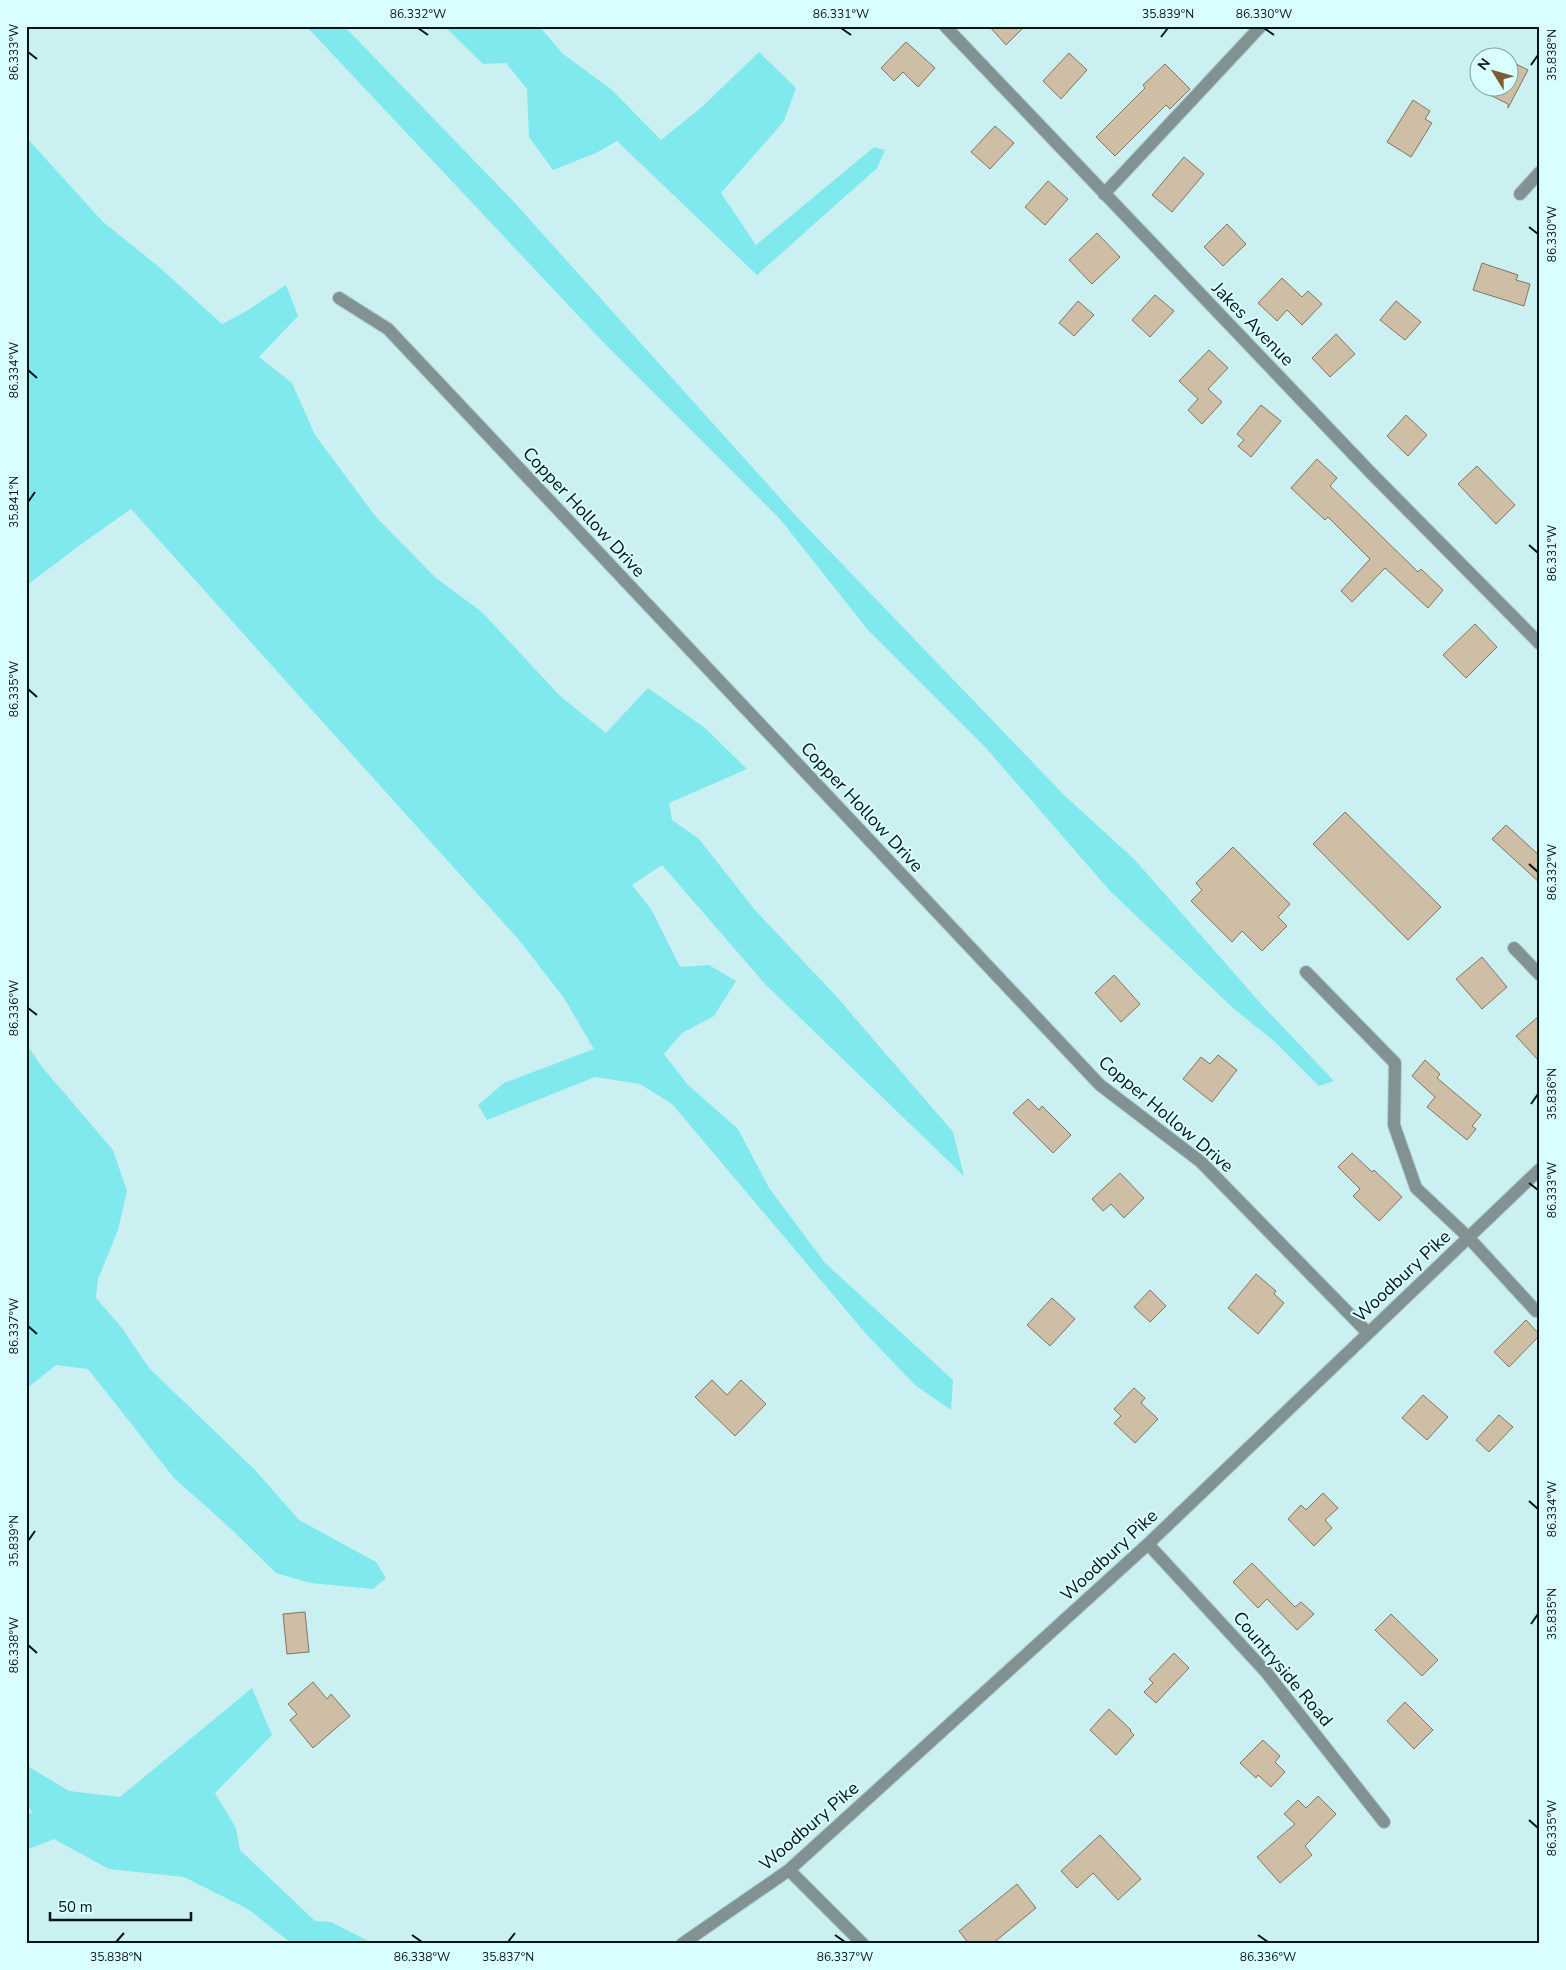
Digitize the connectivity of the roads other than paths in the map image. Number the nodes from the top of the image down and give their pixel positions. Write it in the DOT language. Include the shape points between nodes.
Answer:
graph roads {
  1 [pos="944,26"];
  2 [pos="1262,26"];
  3 [pos="1540,172"];
  4 [pos="1104,194"];
  5 [pos="1520,194"];
  6 [pos="339,298"];
  7 [pos="1540,644"];
  8 [pos="1514,948"];
  9 [pos="1306,972"];
  10 [pos="1540,975"];
  11 [pos="1540,1169"];
  12 [pos="1468,1237"];
  13 [pos="1536,1311"];
  14 [pos="1367,1332"];
  15 [pos="1148,1544"];
  16 [pos="1384,1822"];
  17 [pos="789,1870"];
  18 [pos="682,1944"];
  19 [pos="863,1944"];
  1 -- 4 [label="street, Jakes Avenue"];
  2 -- 4 [label="street"];
  3 -- 5 [label="street"];
  4 -- 7 [label="street, Jakes Avenue"];
  6 -- 14 [label="street, Copper Hollow Drive" via="388,329 1100,1085 1201,1162"];
  8 -- 10 [label="street"];
  9 -- 12 [label="street" via="1395,1063 1394,1125 1416,1188"];
  11 -- 12 [label="street, Woodbury Pike"];
  12 -- 13 [label="street"];
  12 -- 14 [label="street, Woodbury Pike"];
  14 -- 15 [label="street, Woodbury Pike"];
  15 -- 16 [label="street, Countryside Road" via="1266,1672"];
  15 -- 17 [label="street, Woodbury Pike"];
  17 -- 18 [label="street, Woodbury Pike"];
  17 -- 19 [label="street"];
}
